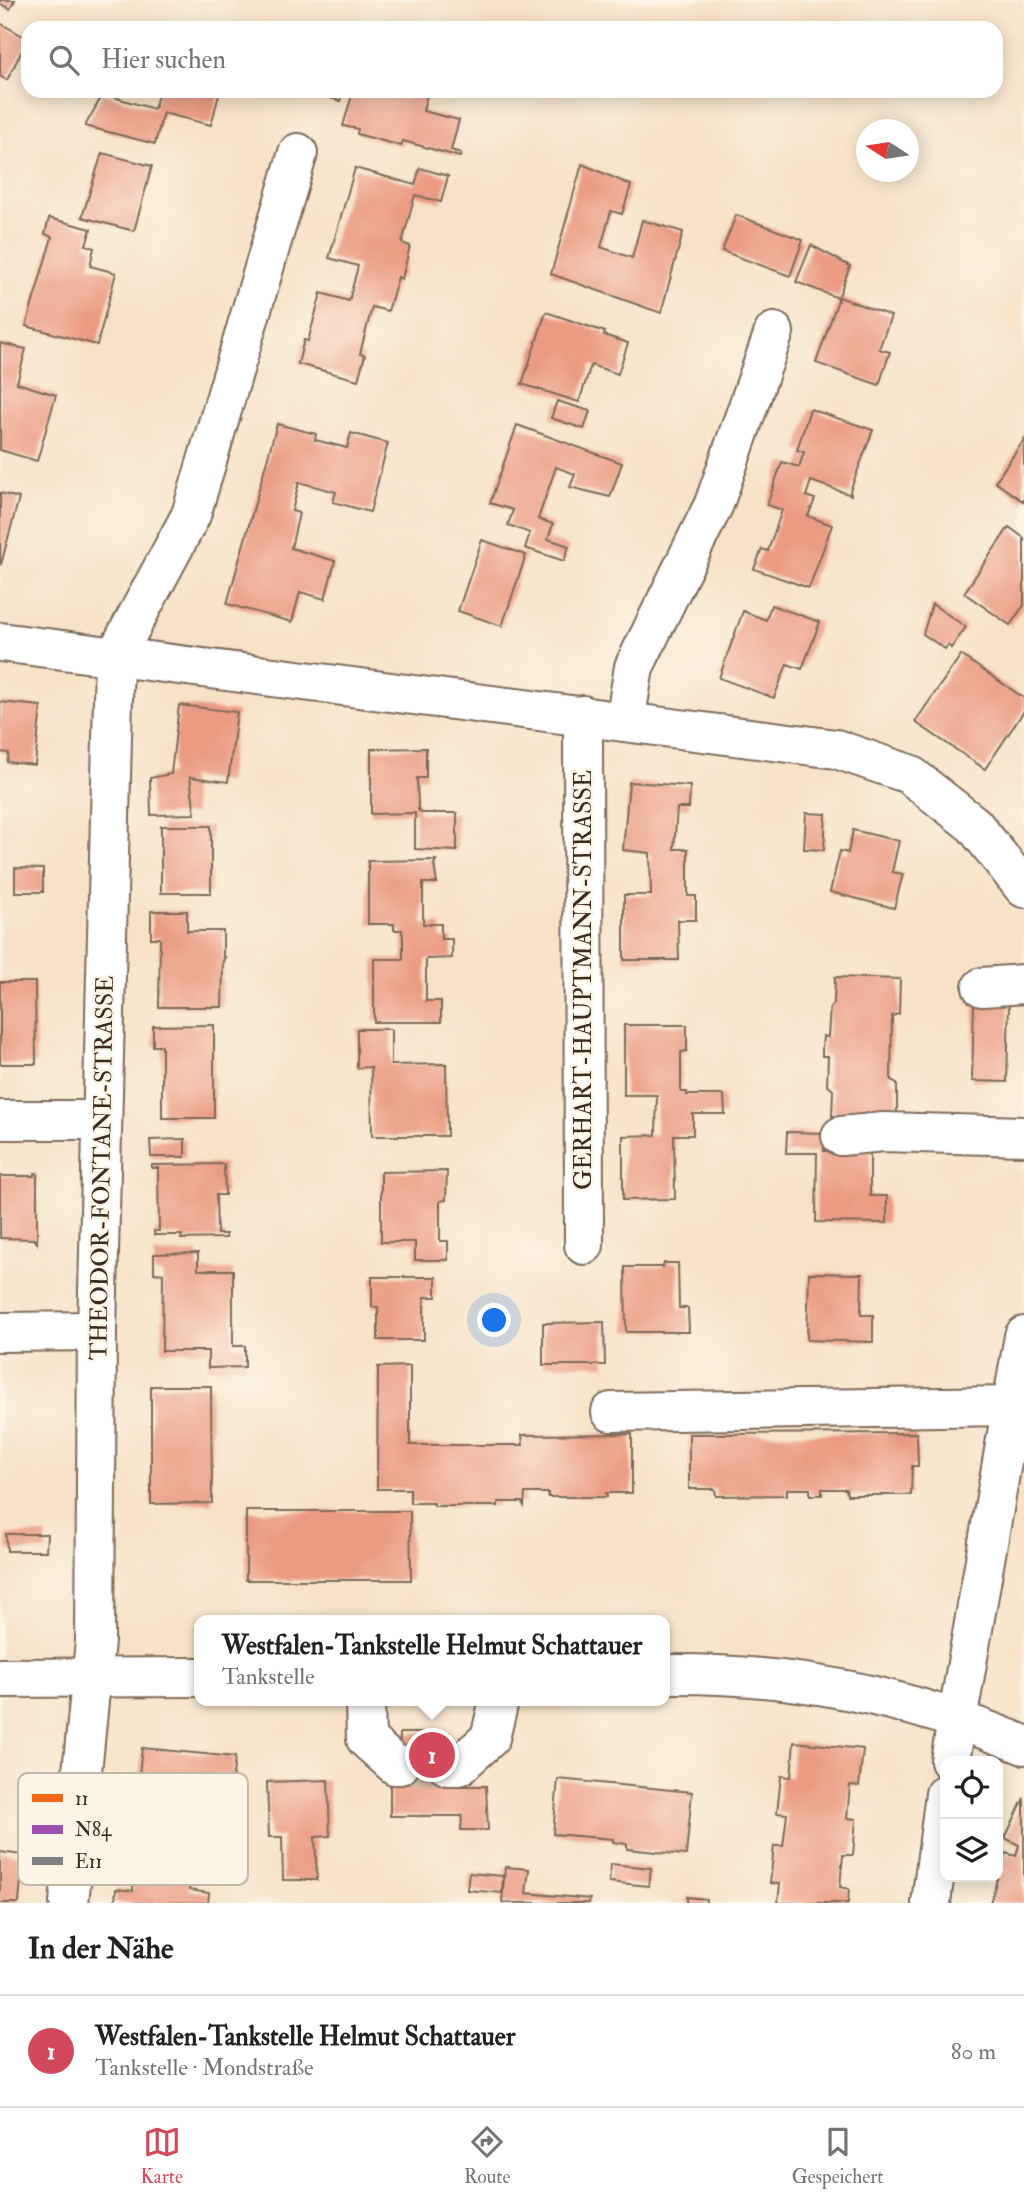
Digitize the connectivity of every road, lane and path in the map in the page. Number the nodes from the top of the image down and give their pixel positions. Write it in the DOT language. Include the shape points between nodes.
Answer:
graph roads {
  1 [pos="298,153"];
  2 [pos="774,332"];
  3 [pos="0,642"];
  4 [pos="114,659"];
  5 [pos="583,715"];
  6 [pos="625,722"];
  7 [pos="1024,888"];
  8 [pos="1024,984"];
  9 [pos="982,987"];
  10 [pos="0,1120"];
  11 [pos="102,1120"];
  12 [pos="841,1136"];
  13 [pos="1024,1136"];
  14 [pos="584,1245"];
  15 [pos="97,1331"];
  16 [pos="0,1332"];
  17 [pos="1024,1336"];
  18 [pos="1012,1406"];
  19 [pos="611,1412"];
  20 [pos="1012,1472"];
  21 [pos="670,1674"];
  22 [pos="93,1677"];
  23 [pos="194,1677"];
  24 [pos="0,1678"];
  25 [pos="365,1706"];
  26 [pos="498,1706"];
  27 [pos="957,1717"];
  28 [pos="1024,1745"];
  29 [pos="951,1756"];
  30 [pos="400,1765"];
  31 [pos="448,1766"];
  32 [pos="83,1773"];
  33 [pos="942,1819"];
  34 [pos="71,1885"];
  35 [pos="69,1903"];
  36 [pos="930,1903"];
  1 -- 4 [label="street" via="191,515"];
  2 -- 6 [label="street" via="714,504 634,667"];
  3 -- 4 [label="street"];
  4 -- 5 [label="street"];
  4 -- 11 [label="street, THEODOR-FONTANE-STRASSE"];
  5 -- 6 [label="street"];
  5 -- 14 [label="street, GERHART-HAUPTMANN-STRASSE"];
  6 -- 7 [label="street" via="836,749 909,774 974,825"];
  8 -- 9 [label="street"];
  10 -- 11 [label="street"];
  11 -- 15 [label="street, THEODOR-FONTANE-STRASSE"];
  12 -- 13 [label="street" via="884,1132"];
  15 -- 16 [label="street"];
  15 -- 22 [label="street, THEODOR-FONTANE-STRASSE"];
  17 -- 18 [label="street"];
  18 -- 19 [label="street"];
  18 -- 20 [label="street"];
  20 -- 27 [label="street"];
  21 -- 27 [label="street" via="788,1680 862,1692"];
  22 -- 23 [label="street"];
  22 -- 24 [label="street"];
  22 -- 32 [label="street, THEODOR-FONTANE-STRASSE"];
  25 -- 30 [label="street" via="366,1739 394,1765"];
  26 -- 31 [label="street" via="490,1738 459,1766"];
  27 -- 28 [label="street"];
  27 -- 29 [label="street"];
  33 -- 36 [label="street"];
  34 -- 35 [label="street, THEODOR-FONTANE-STRASSE"];
}
